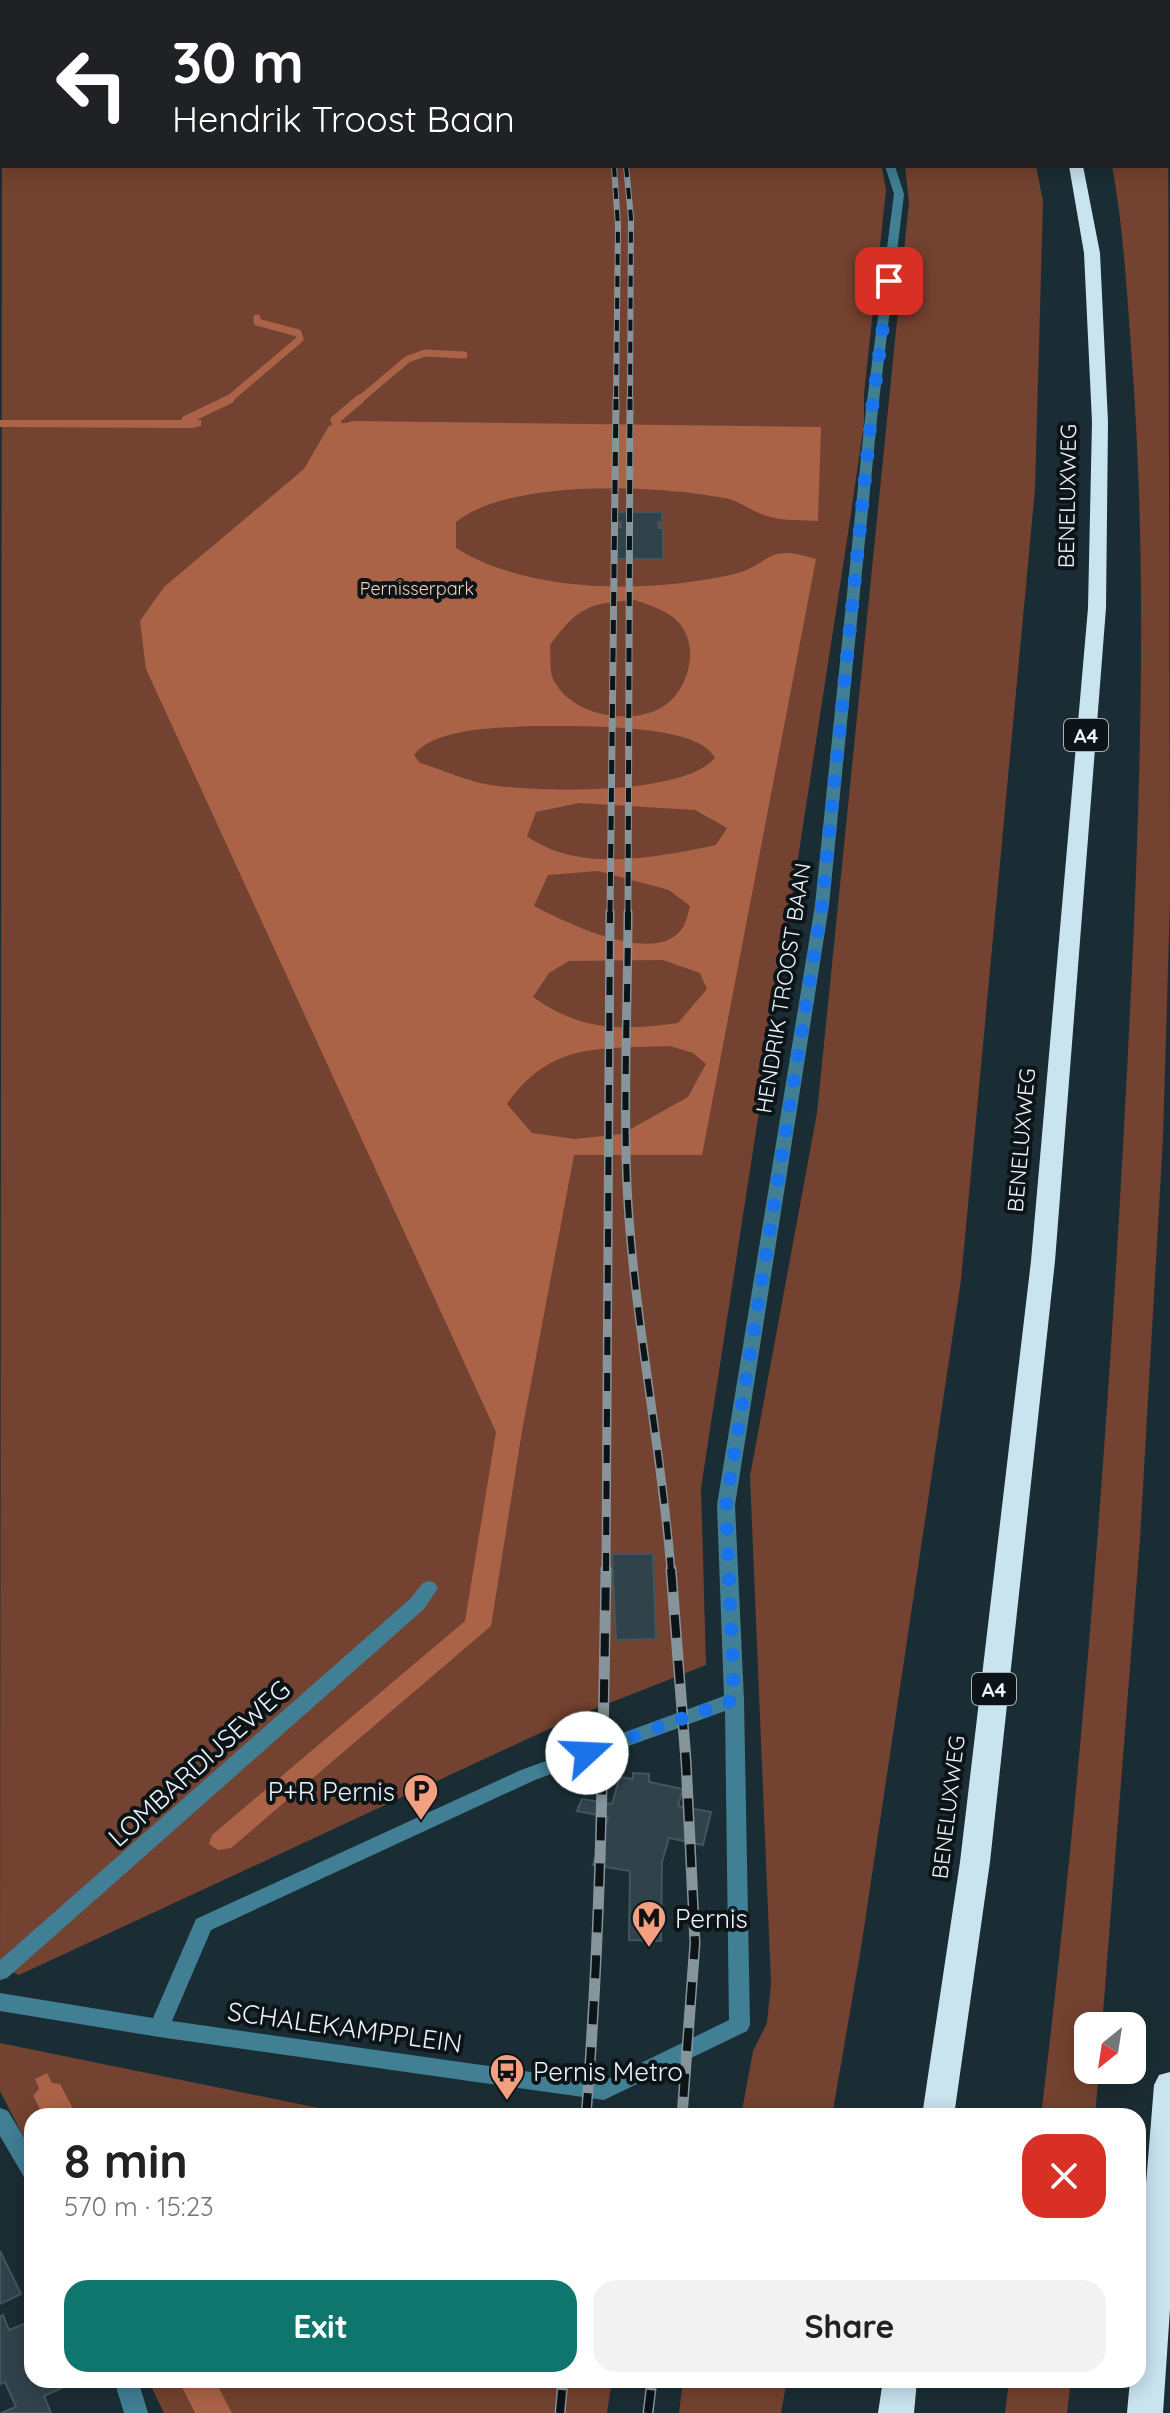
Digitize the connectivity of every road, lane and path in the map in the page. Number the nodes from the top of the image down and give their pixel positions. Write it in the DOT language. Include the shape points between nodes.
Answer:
graph roads {
  1 [pos="891,168"];
  2 [pos="1076,168"];
  3 [pos="429,1588"];
  4 [pos="734,1700"];
  5 [pos="0,1972"];
  6 [pos="0,2002"];
  7 [pos="159,2028"];
  8 [pos="1170,2085"];
  9 [pos="939,2108"];
  10 [pos="0,2117"];
  11 [pos="24,2157"];
  12 [pos="128,2388"];
  13 [pos="899,2388"];
  14 [pos="136,2413"];
  15 [pos="896,2413"];
  16 [pos="1145,2413"];
  1 -- 4 [label="street, HENDRIK TROOST BAAN" via="899,194 822,905 726,1505"];
  2 -- 9 [label="highway, BENELUXWEG / A4" via="1092,253 1100,407 1097,608 1043,1261 975,1862"];
  3 -- 5 [label="street, LOMBARDIJSEWEG"];
  4 -- 7 [label="street" via="528,1775 203,1925"];
  4 -- 7 [label="street, SCHALEKAMPPLEIN" via="740,2025 604,2091"];
  6 -- 7 [label="street, SCHALEKAMPPLEIN"];
  8 -- 16 [label="highway"];
  10 -- 11 [label="street"];
  12 -- 14 [label="street"];
  13 -- 15 [label="highway"];
}
